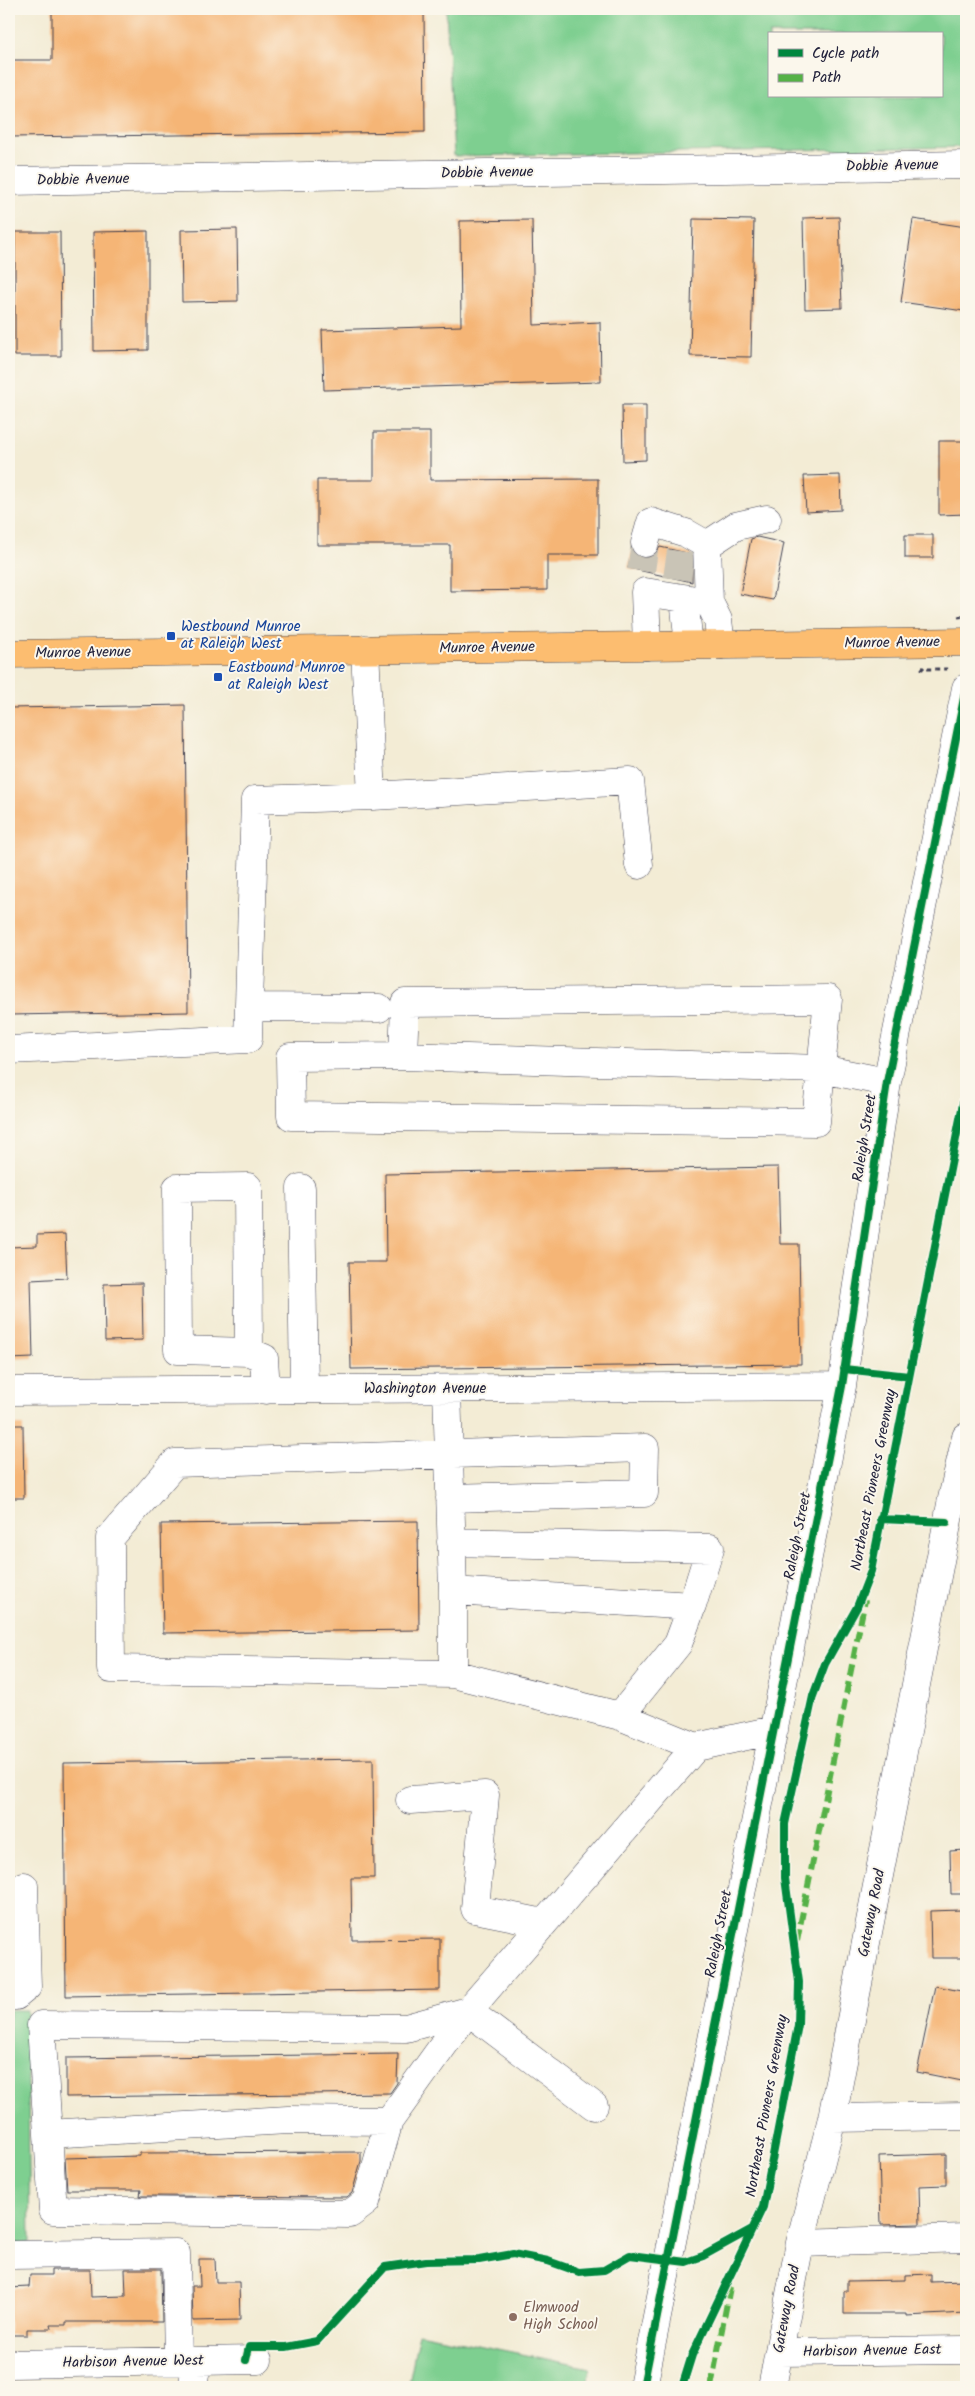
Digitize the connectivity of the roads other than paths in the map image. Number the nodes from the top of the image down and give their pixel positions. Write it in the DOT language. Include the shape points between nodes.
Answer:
graph roads {
  1 [pos="966,165"];
  2 [pos="9,181"];
  3 [pos="767,519"];
  4 [pos="648,533"];
  5 [pos="691,543"];
  6 [pos="686,594"];
  7 [pos="966,642"];
  8 [pos="689,645"];
  9 [pos="720,645"];
  10 [pos="648,646"];
  11 [pos="365,649"];
  12 [pos="9,654"];
  13 [pos="966,688"];
  14 [pos="372,796"];
  15 [pos="640,865"];
  16 [pos="249,1007"];
  17 [pos="379,1008"];
  18 [pos="9,1050"];
  19 [pos="403,1056"];
  20 [pos="821,1069"];
  21 [pos="887,1082"];
  22 [pos="301,1188"];
  23 [pos="249,1352"];
  24 [pos="842,1386"];
  25 [pos="447,1389"];
  26 [pos="266,1390"];
  27 [pos="304,1390"];
  28 [pos="9,1392"];
  29 [pos="966,1437"];
  30 [pos="449,1455"];
  31 [pos="450,1498"];
  32 [pos="959,1498"];
  33 [pos="451,1542"];
  34 [pos="453,1591"];
  35 [pos="692,1606"];
  36 [pos="452,1674"];
  37 [pos="620,1716"];
  38 [pos="774,1730"];
  39 [pos="696,1747"];
  40 [pos="410,1800"];
  41 [pos="24,1886"];
  42 [pos="544,1923"];
  43 [pos="18,1992"];
  44 [pos="468,2011"];
  45 [pos="41,2025"];
  46 [pos="594,2106"];
  47 [pos="966,2116"];
  48 [pos="832,2118"];
  49 [pos="390,2121"];
  50 [pos="48,2134"];
  51 [pos="966,2236"];
  52 [pos="800,2243"];
  53 [pos="9,2255"];
  54 [pos="966,2350"];
  55 [pos="779,2352"];
  56 [pos="258,2360"];
  57 [pos="188,2361"];
  58 [pos="9,2364"];
  59 [pos="192,2387"];
  60 [pos="644,2387"];
  61 [pos="772,2387"];
  1 -- 2 [label="street, Dobbie Avenue"];
  3 -- 5 [label="street" via="736,526"];
  4 -- 5 [label="street"];
  5 -- 6 [label="street"];
  6 -- 8 [label="street"];
  6 -- 9 [label="street" via="718,620"];
  6 -- 10 [label="street" via="643,581"];
  7 -- 9 [label="main road, Munroe Avenue"];
  8 -- 9 [label="main road, Munroe Avenue"];
  8 -- 10 [label="main road, Munroe Avenue"];
  10 -- 11 [label="main road, Munroe Avenue"];
  11 -- 12 [label="main road, Munroe Avenue"];
  11 -- 14 [label="street"];
  13 -- 21 [label="street, Raleigh Street"];
  14 -- 15 [label="street" via="630,781"];
  14 -- 16 [label="street" via="254,800"];
  16 -- 17 [label="street"];
  16 -- 18 [label="street" via="248,1039"];
  19 -- 20 [label="street"];
  19 -- 20 [label="street" via="405,1003 828,999"];
  19 -- 20 [label="street" via="290,1057 291,1116 816,1122"];
  20 -- 21 [label="street"];
  21 -- 24 [label="street, Raleigh Street"];
  22 -- 27 [label="street"];
  23 -- 23 [label="street" via="178,1350 177,1188 248,1187"];
  23 -- 26 [label="street" via="264,1358"];
  24 -- 25 [label="street, Washington Avenue"];
  24 -- 38 [label="street, Raleigh Street"];
  25 -- 27 [label="street, Washington Avenue"];
  25 -- 30 [label="street"];
  26 -- 27 [label="street, Washington Avenue"];
  26 -- 28 [label="street, Washington Avenue"];
  29 -- 32 [label="street, Gateway Road"];
  30 -- 31 [label="street"];
  30 -- 31 [label="street" via="645,1448 644,1494"];
  30 -- 36 [label="street" via="175,1463 110,1538 111,1669"];
  31 -- 33 [label="street"];
  32 -- 48 [label="street, Gateway Road"];
  33 -- 34 [label="street"];
  33 -- 35 [label="street" via="710,1548"];
  34 -- 35 [label="street"];
  34 -- 36 [label="street"];
  35 -- 37 [label="street" via="678,1644"];
  36 -- 37 [label="street"];
  37 -- 39 [label="street"];
  38 -- 39 [label="street"];
  38 -- 60 [label="street, Raleigh Street"];
  39 -- 42 [label="street"];
  40 -- 42 [label="street" via="485,1795 475,1909"];
  41 -- 43 [label="street"];
  42 -- 44 [label="street"];
  43 -- 45 [label="street"];
  44 -- 45 [label="street" via="406,2028"];
  44 -- 46 [label="street"];
  44 -- 49 [label="street"];
  45 -- 50 [label="street"];
  47 -- 48 [label="street"];
  48 -- 52 [label="street, Gateway Road"];
  49 -- 50 [label="street" via="288,2120"];
  49 -- 50 [label="street" via="366,2202 350,2214 54,2210"];
  51 -- 52 [label="street"];
  52 -- 55 [label="street, Gateway Road"];
  53 -- 57 [label="street" via="176,2253"];
  54 -- 55 [label="street, Harbison Avenue East"];
  55 -- 61 [label="street, Gateway Road"];
  56 -- 57 [label="street, Harbison Avenue West"];
  57 -- 58 [label="street, Harbison Avenue West"];
  57 -- 59 [label="street"];
}
